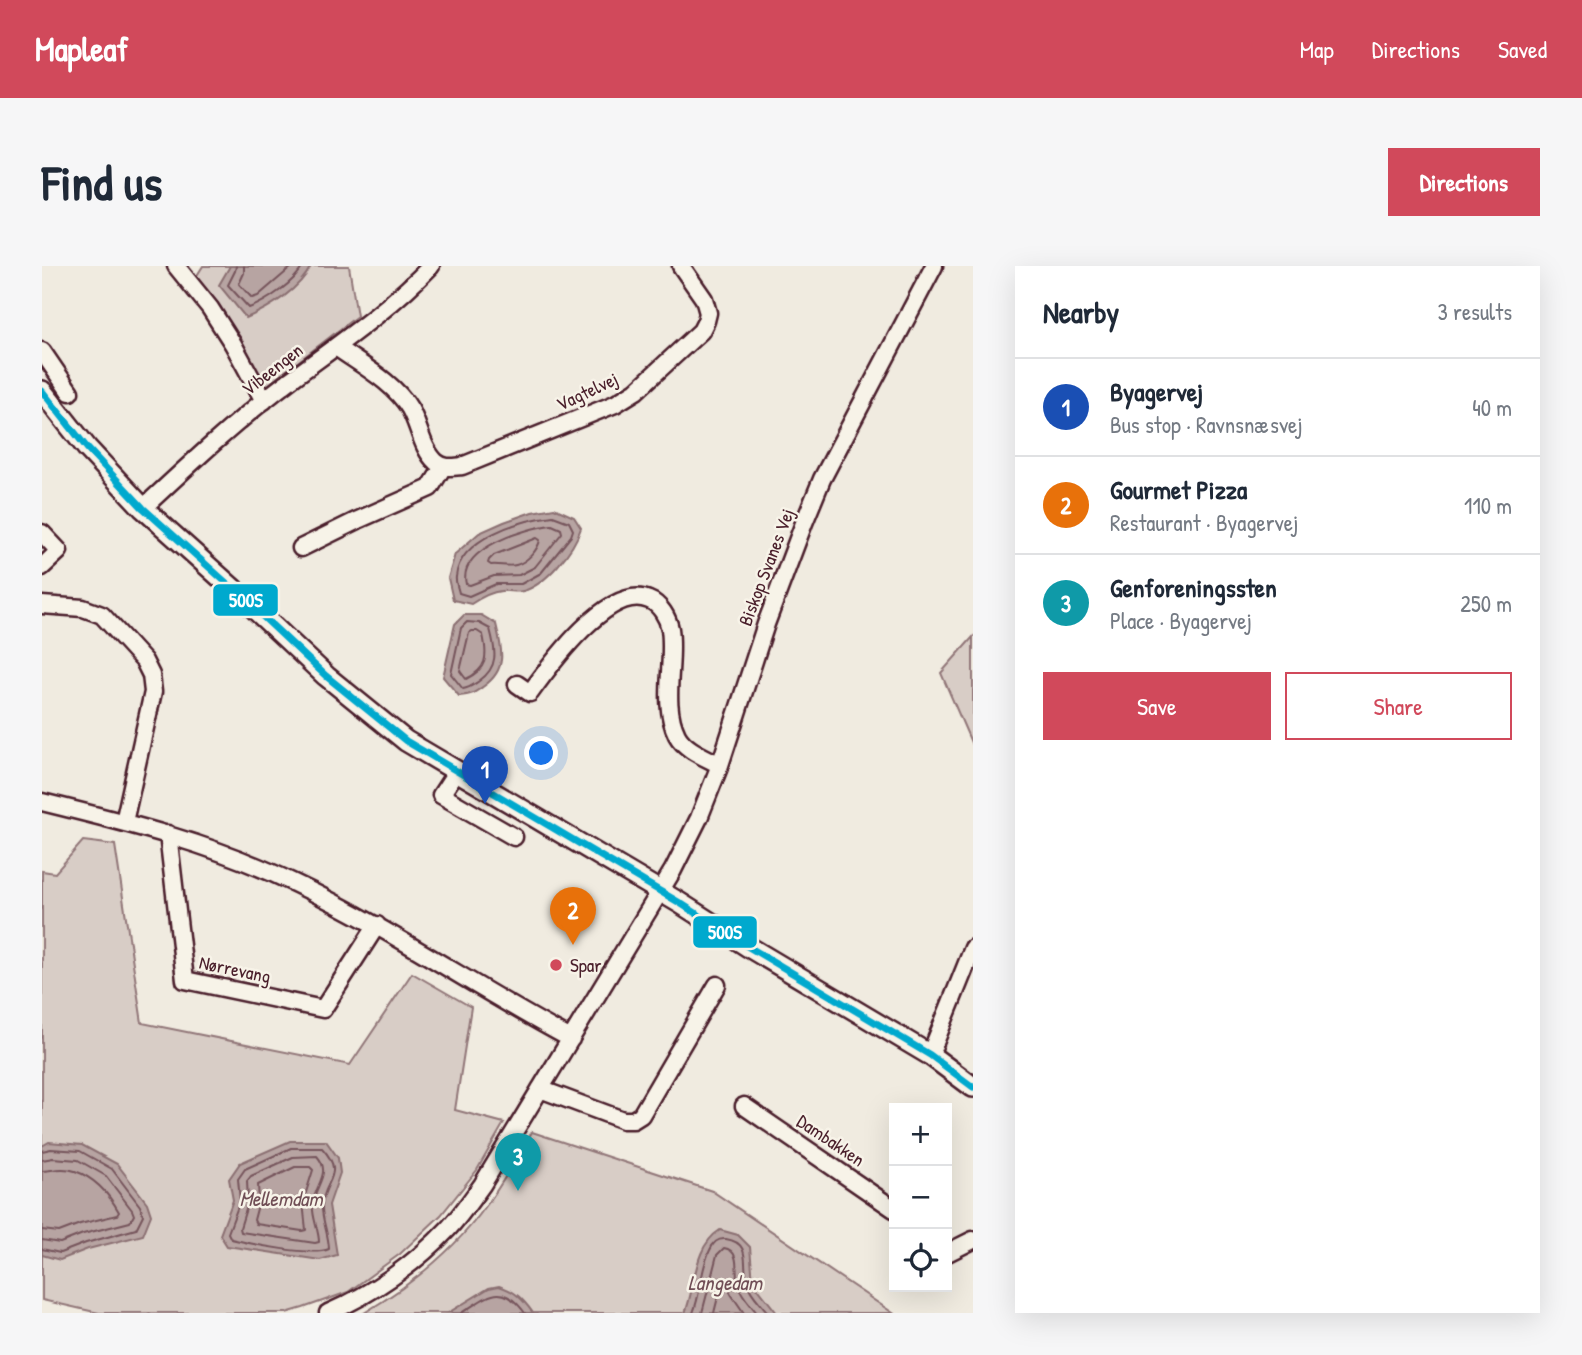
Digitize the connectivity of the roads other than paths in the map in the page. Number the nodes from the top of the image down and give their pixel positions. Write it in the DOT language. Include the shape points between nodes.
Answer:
graph roads {
  1 [pos="176,266"];
  2 [pos="431,266"];
  3 [pos="681,266"];
  4 [pos="934,266"];
  5 [pos="336,347"];
  6 [pos="42,351"];
  7 [pos="42,391"];
  8 [pos="69,391"];
  9 [pos="264,401"];
  10 [pos="443,467"];
  11 [pos="143,508"];
  12 [pos="42,533"];
  13 [pos="301,548"];
  14 [pos="42,567"];
  15 [pos="42,605"];
  16 [pos="517,684"];
  17 [pos="720,765"];
  18 [pos="456,772"];
  19 [pos="42,802"];
  20 [pos="124,822"];
  21 [pos="168,834"];
  22 [pos="514,837"];
  23 [pos="659,892"];
  24 [pos="377,925"];
  25 [pos="973,948"];
  26 [pos="717,985"];
  27 [pos="571,1038"];
  28 [pos="930,1055"];
  29 [pos="948,1068"];
  30 [pos="973,1077"];
  31 [pos="973,1087"];
  32 [pos="540,1089"];
  33 [pos="744,1107"];
  34 [pos="889,1206"];
  35 [pos="973,1240"];
  36 [pos="952,1250"];
  37 [pos="328,1313"];
  1 -- 9 [label="street" via="233,344"];
  2 -- 5 [label="street, Vibeengen"];
  3 -- 10 [label="street, Vagtelvej" via="704,299 706,321 701,331 636,391 615,404 462,466"];
  4 -- 17 [label="street, Biskop Svanes Vej" via="819,488 766,624"];
  5 -- 9 [label="street, Vibeengen"];
  5 -- 10 [label="street" via="399,395 430,454"];
  6 -- 8 [label="street"];
  7 -- 11 [label="main road"];
  9 -- 11 [label="street, Vibeengen"];
  10 -- 13 [label="street" via="430,488"];
  11 -- 18 [label="main road" via="326,676 406,741"];
  12 -- 14 [label="street" via="59,551"];
  15 -- 20 [label="street" via="83,608 102,615 151,675 153,692"];
  16 -- 17 [label="street" via="530,693 577,635 606,610 632,597 643,597 663,612 670,628 672,724 685,746"];
  17 -- 23 [label="street, Biskop Svanes Vej" via="699,818"];
  18 -- 22 [label="street" via="441,795"];
  18 -- 23 [label="main road"];
  19 -- 20 [label="street"];
  20 -- 21 [label="street"];
  21 -- 24 [label="street" via="293,882"];
  21 -- 24 [label="street, Nørrevang" via="186,980 323,1009"];
  23 -- 27 [label="street, Biskop Svanes Vej"];
  23 -- 28 [label="main road"];
  24 -- 27 [label="street"];
  25 -- 28 [label="street"];
  26 -- 32 [label="street" via="641,1115 633,1120"];
  27 -- 32 [label="street, Biskop Svanes Vej"];
  28 -- 29 [label="main road"];
  29 -- 30 [label="main road"];
  29 -- 31 [label="main road"];
  32 -- 37 [label="street, Biskop Svanes Vej" via="482,1185 449,1229 384,1283"];
  33 -- 34 [label="street, Dambakken"];
  35 -- 36 [label="street"];
}
